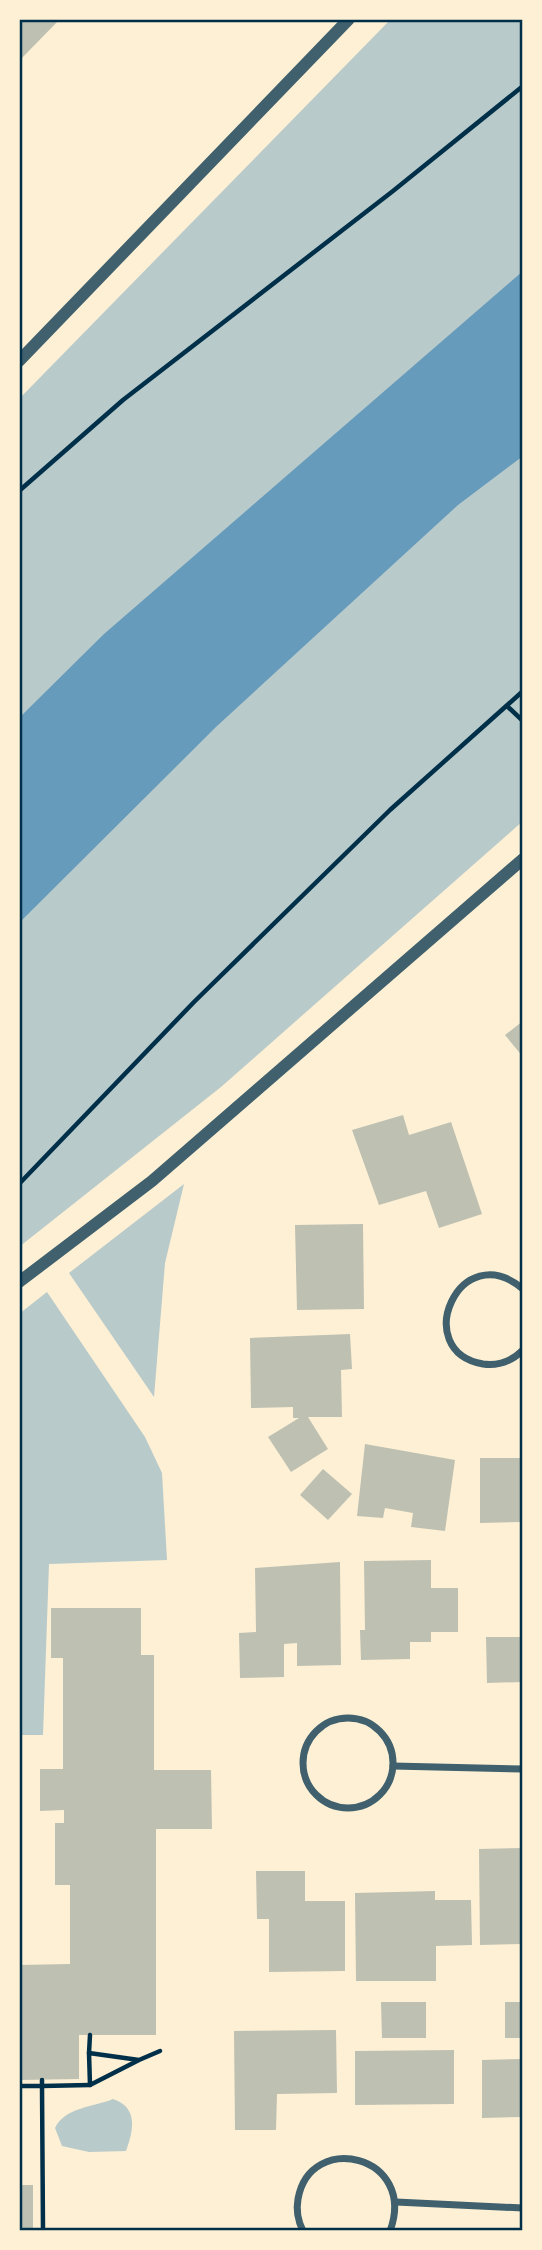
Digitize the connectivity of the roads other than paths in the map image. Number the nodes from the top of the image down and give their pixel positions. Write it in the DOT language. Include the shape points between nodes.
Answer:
graph roads {
  1 [pos="349,19"];
  2 [pos="19,360"];
  3 [pos="523,859"];
  4 [pos="19,1282"];
  5 [pos="523,1289"];
  6 [pos="523,1350"];
  7 [pos="393,1766"];
  8 [pos="523,1769"];
  9 [pos="396,2202"];
  10 [pos="523,2208"];
  11 [pos="303,2231"];
  12 [pos="390,2231"];
  1 -- 2 [label="street"];
  3 -- 4 [label="street" via="152,1181"];
  5 -- 6 [label="street" via="499,1276 469,1280 453,1296 445,1317 452,1344 475,1362 503,1363"];
  7 -- 7 [label="street" via="385,1738 363,1720 348,1718 321,1727 304,1751 306,1780 314,1793 326,1802 348,1807 370,1802 381,1793"];
  7 -- 8 [label="street"];
  9 -- 10 [label="street"];
  9 -- 11 [label="street" via="381,2172 352,2158 335,2159 307,2177 300,2192 297,2208"];
  9 -- 12 [label="street"];
}
